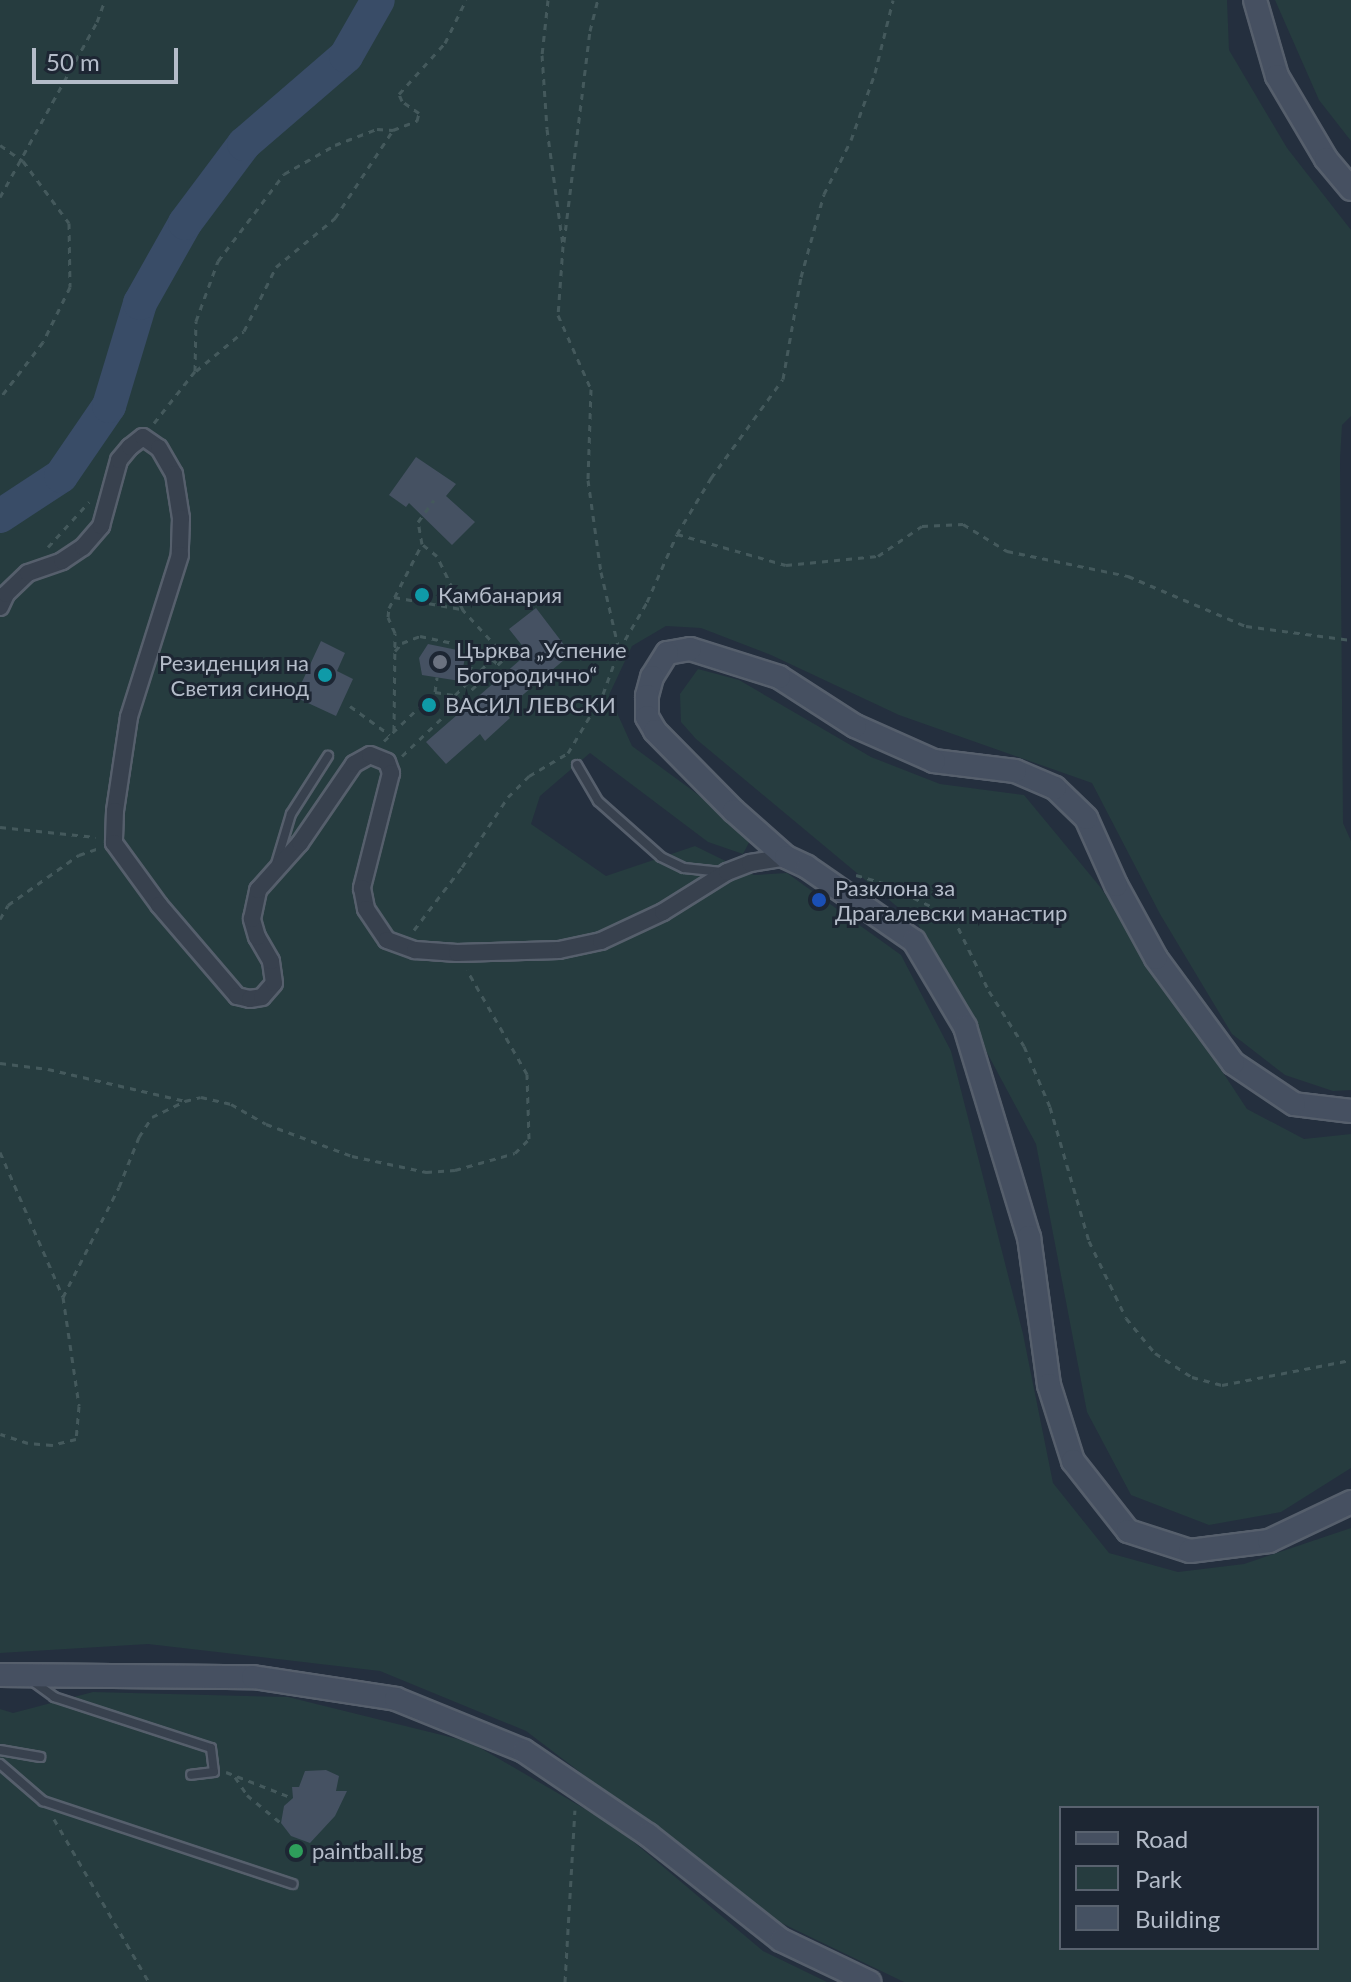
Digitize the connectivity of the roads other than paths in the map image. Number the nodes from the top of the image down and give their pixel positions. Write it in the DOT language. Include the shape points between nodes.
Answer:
graph roads {
  1 [pos="1255,0"];
  2 [pos="1351,189"];
  3 [pos="0,607"];
  4 [pos="328,756"];
  5 [pos="577,765"];
  6 [pos="786,857"];
  7 [pos="273,872"];
  8 [pos="727,872"];
  9 [pos="1351,1111"];
  10 [pos="1351,1502"];
  11 [pos="0,1675"];
  12 [pos="24,1675"];
  13 [pos="0,1750"];
  14 [pos="40,1757"];
  15 [pos="0,1764"];
  16 [pos="191,1775"];
  17 [pos="293,1884"];
  18 [pos="869,1982"];
  1 -- 2 [label="street" via="1277,76 1326,159"];
  3 -- 7 [label="street" via="28,573 62,561 101,526 119,460 143,437 159,448 174,474 180,555 129,717 114,843 223,982 237,996 250,999 269,992 274,983 271,961 252,919 258,890"];
  4 -- 7 [label="lane" via="291,814"];
  5 -- 8 [label="lane" via="598,801 661,857 684,868"];
  6 -- 8 [label="street"];
  6 -- 9 [label="street" via="655,731 647,717 647,696 667,653 690,649 779,677 855,726 934,761 1015,771 1055,788 1086,818 1156,958 1233,1063 1294,1104"];
  6 -- 10 [label="street" via="914,941 965,1027 1029,1237 1049,1385 1073,1461 1128,1531 1190,1551 1269,1541"];
  7 -- 8 [label="street" via="300,843 354,764 370,755 390,767 362,888 366,909 387,940 415,950 559,950 601,941 663,912"];
  11 -- 12 [label="street"];
  12 -- 16 [label="lane" via="54,1697 211,1748 214,1772"];
  12 -- 18 [label="street" via="253,1677 396,1699 524,1751 648,1835 781,1940"];
  13 -- 14 [label="lane"];
  15 -- 17 [label="lane" via="43,1801"];
}
